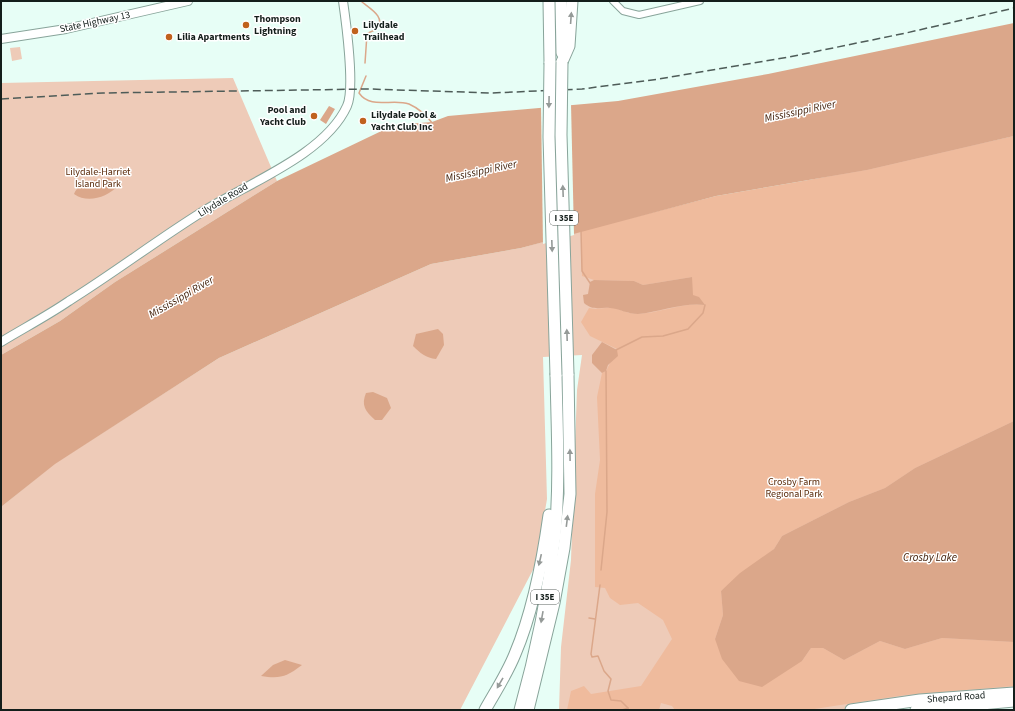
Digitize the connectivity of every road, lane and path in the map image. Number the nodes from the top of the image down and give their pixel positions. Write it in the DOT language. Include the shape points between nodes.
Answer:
graph roads {
  1 [pos="188,1"];
  2 [pos="343,1"];
  3 [pos="543,1"];
  4 [pos="549,1"];
  5 [pos="560,1"];
  6 [pos="572,1"];
  7 [pos="613,1"];
  8 [pos="700,1"];
  9 [pos="1,39"];
  10 [pos="550,58"];
  11 [pos="562,62"];
  12 [pos="1,342"];
  13 [pos="556,481"];
  14 [pos="1014,693"];
  15 [pos="1014,701"];
  16 [pos="484,710"];
  17 [pos="520,710"];
  18 [pos="528,710"];
  19 [pos="852,710"];
  20 [pos="916,710"];
  1 -- 9 [label="street, State Highway 13" via="72,28"];
  2 -- 12 [label="street, Lilydale Road" via="350,87 348,105 336,126 324,138 304,154 203,212 68,302"];
  3 -- 10 [label="highway" via="544,28"];
  4 -- 10 [label="highway, I 35E"];
  5 -- 11 [label="highway, I 35E"];
  11 -- 6 [label="highway, one-way" via="569,46"];
  7 -- 8 [label="street" via="623,11 639,15"];
  10 -- 13 [label="highway, I 35E, one-way, bridge" via="549,137 556,375"];
  18 -- 11 [label="highway, I 35E, one-way, bridge" via="554,603 570,494 561,135"];
  13 -- 16 [label="highway, one-way" via="532,601 521,636 508,670"];
  13 -- 17 [label="highway, I 35E, one-way" via="555,534 547,588 534,658"];
  14 -- 19 [label="highway, Shepard Road" via="920,700"];
  15 -- 20 [label="highway, Shepard Road"];
}
